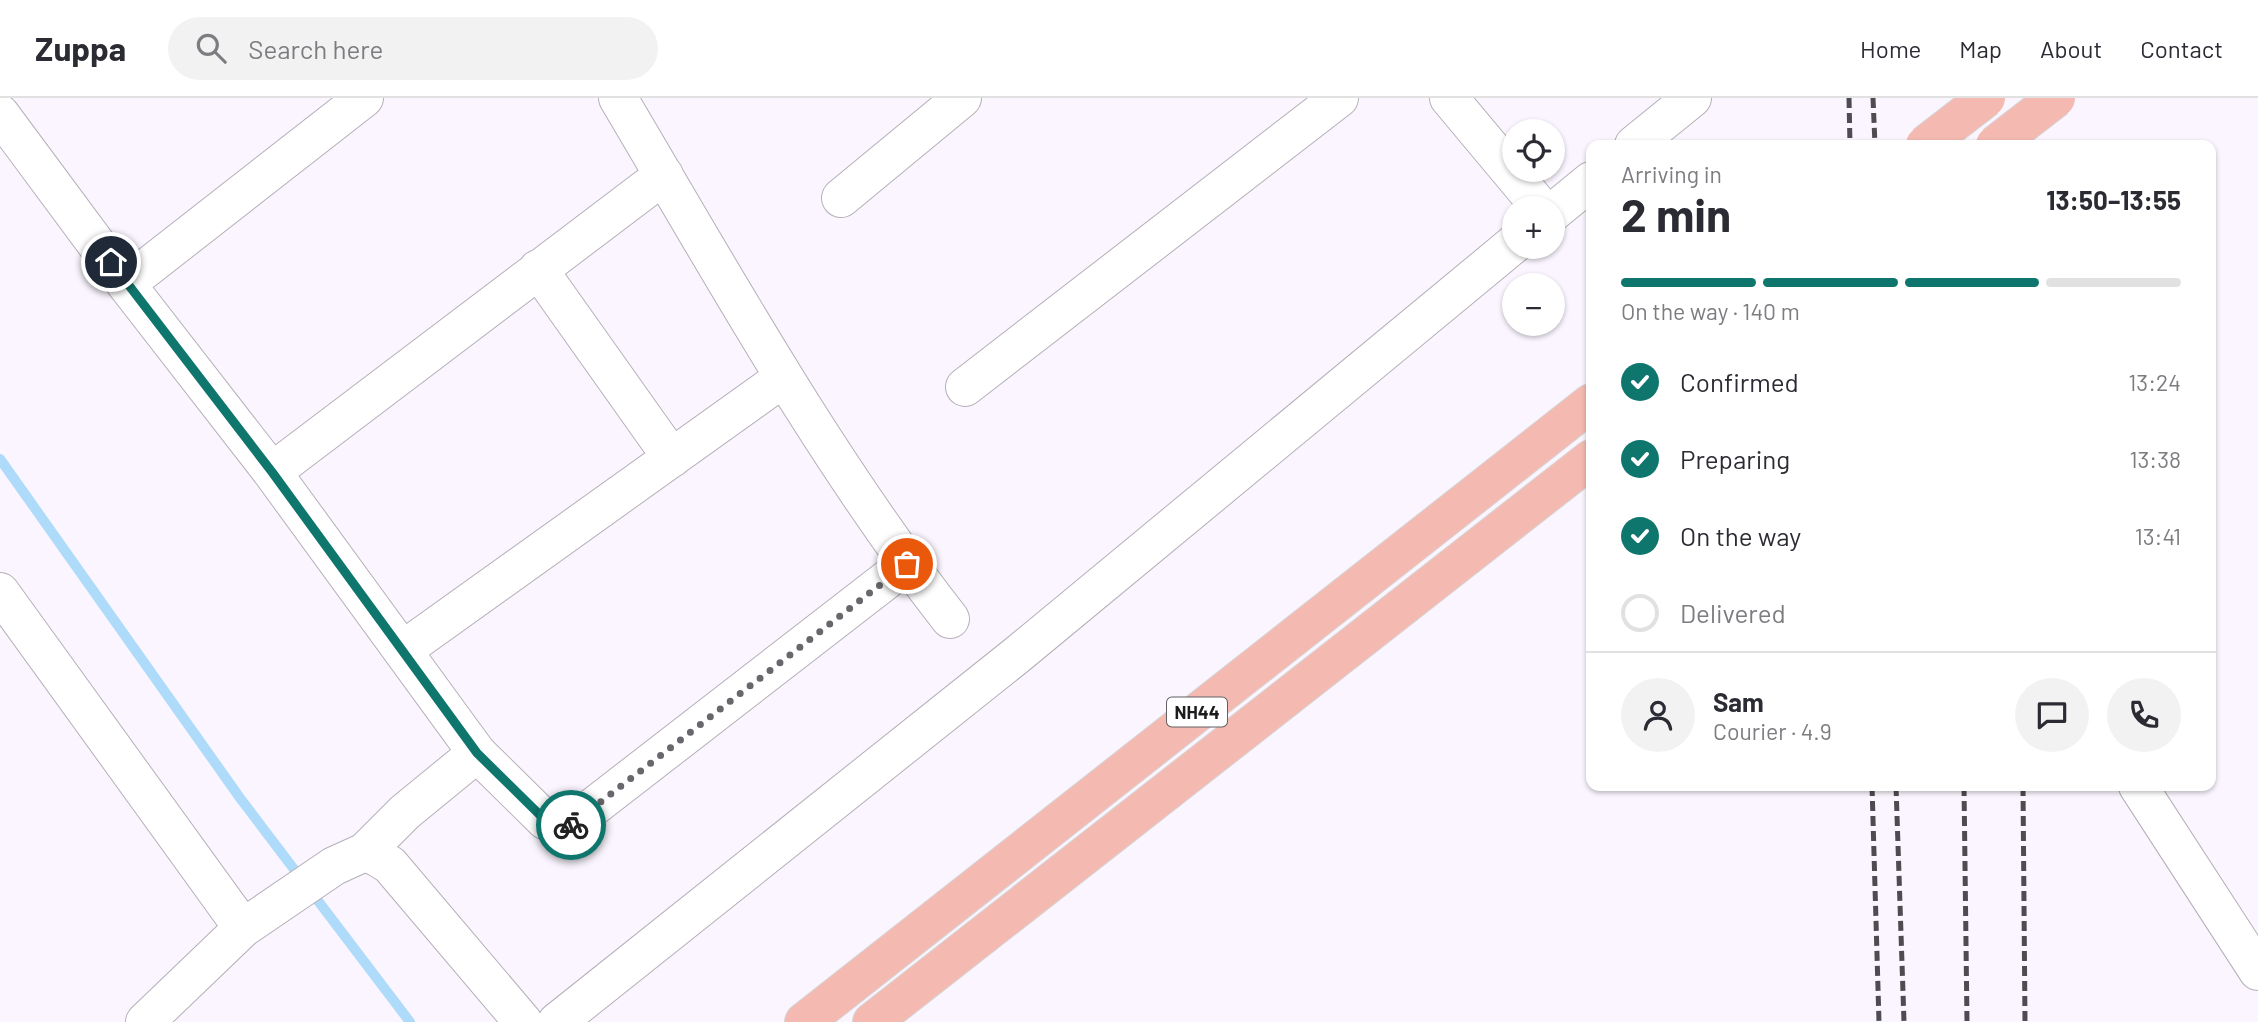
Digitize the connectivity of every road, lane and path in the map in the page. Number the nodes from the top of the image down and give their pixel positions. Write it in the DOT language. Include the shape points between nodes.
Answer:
graph roads {
  1 [pos="364,98"];
  2 [pos="618,98"];
  3 [pos="962,98"];
  4 [pos="1339,98"];
  5 [pos="1449,98"];
  6 [pos="1692,98"];
  7 [pos="1986,98"];
  8 [pos="2056,98"];
  9 [pos="0,114"];
  10 [pos="1640,140"];
  11 [pos="1931,140"];
  12 [pos="2001,140"];
  13 [pos="664,174"];
  14 [pos="1586,185"];
  15 [pos="1531,196"];
  16 [pos="841,198"];
  17 [pos="1565,202"];
  18 [pos="1502,254"];
  19 [pos="538,270"];
  20 [pos="127,284"];
  21 [pos="783,378"];
  22 [pos="965,387"];
  23 [pos="1586,407"];
  24 [pos="672,458"];
  25 [pos="1586,463"];
  26 [pos="272,472"];
  27 [pos="907,564"];
  28 [pos="0,592"];
  29 [pos="950,619"];
  30 [pos="403,650"];
  31 [pos="477,753"];
  32 [pos="2141,791"];
  33 [pos="349,859"];
  34 [pos="243,928"];
  35 [pos="2258,971"];
  36 [pos="145,1022"];
  37 [pos="523,1022"];
  38 [pos="557,1022"];
  39 [pos="804,1022"];
  40 [pos="872,1022"];
  1 -- 20 [label="street"];
  2 -- 13 [label="street"];
  3 -- 16 [label="street"];
  4 -- 22 [label="street"];
  5 -- 15 [label="street"];
  6 -- 10 [label="street"];
  7 -- 11 [label="highway, bridge"];
  8 -- 12 [label="highway, bridge"];
  9 -- 20 [label="street"];
  13 -- 19 [label="street"];
  13 -- 21 [label="street"];
  14 -- 17 [label="street"];
  18 -- 38 [label="street" via="1017,655"];
  19 -- 24 [label="street"];
  19 -- 26 [label="street"];
  20 -- 26 [label="street"];
  21 -- 24 [label="street"];
  21 -- 27 [label="street"];
  23 -- 39 [label="highway, NH44"];
  24 -- 30 [label="street"];
  25 -- 40 [label="highway, NH44"];
  26 -- 30 [label="street"];
  27 -- 29 [label="street"];
  27 -- 31 [label="street" via="570,825 545,820"];
  28 -- 34 [label="street"];
  30 -- 31 [label="street"];
  31 -- 33 [label="street"];
  32 -- 35 [label="street"];
  33 -- 34 [label="street"];
  33 -- 37 [label="street" via="377,856 390,865"];
  34 -- 36 [label="street"];
}
